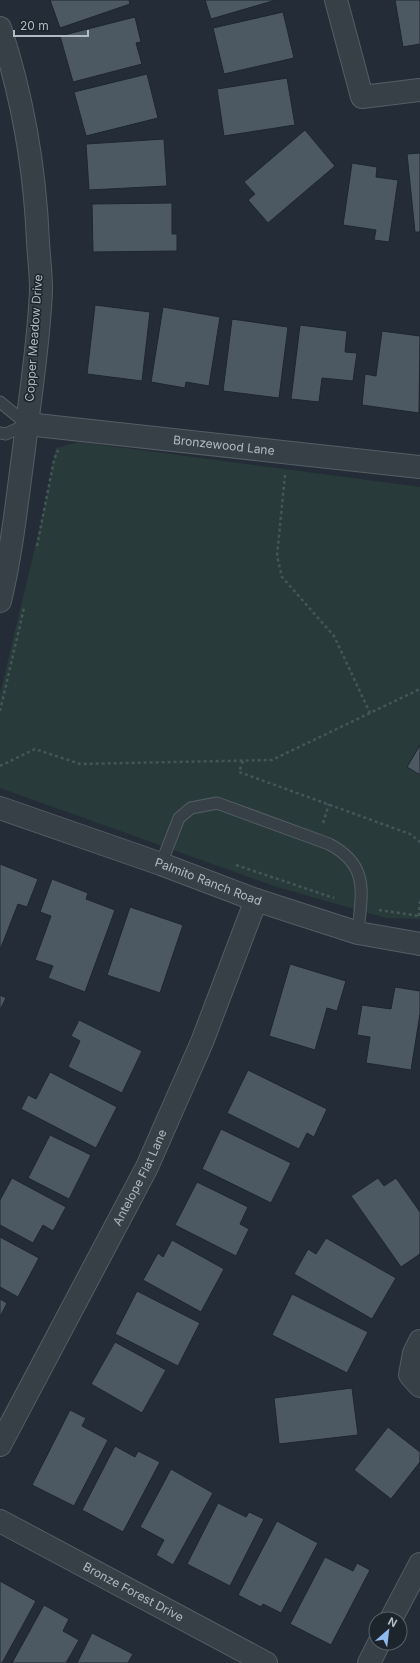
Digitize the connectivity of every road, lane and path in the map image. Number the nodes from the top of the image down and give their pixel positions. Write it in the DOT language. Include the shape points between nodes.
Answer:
graph roads {
  1 [pos="336,0"];
  2 [pos="0,28"];
  3 [pos="420,90"];
  4 [pos="0,402"];
  5 [pos="27,424"];
  6 [pos="0,433"];
  7 [pos="59,449"];
  8 [pos="420,467"];
  9 [pos="277,474"];
  10 [pos="285,475"];
  11 [pos="292,476"];
  12 [pos="36,552"];
  13 [pos="0,601"];
  14 [pos="25,606"];
  15 [pos="420,689"];
  16 [pos="0,711"];
  17 [pos="370,713"];
  18 [pos="243,761"];
  19 [pos="0,766"];
  20 [pos="0,808"];
  21 [pos="420,842"];
  22 [pos="230,863"];
  23 [pos="162,864"];
  24 [pos="256,900"];
  25 [pos="420,900"];
  26 [pos="360,907"];
  27 [pos="420,916"];
  28 [pos="358,933"];
  29 [pos="420,944"];
  30 [pos="420,1341"];
  31 [pos="420,1386"];
  32 [pos="0,1445"];
  33 [pos="0,1521"];
  34 [pos="420,1564"];
  35 [pos="395,1611"];
  36 [pos="375,1651"];
  37 [pos="266,1663"];
  38 [pos="369,1663"];
  1 -- 3 [label="street" via="362,97"];
  2 -- 5 [label="street, Copper Meadow Drive" via="25,119 38,227 41,289"];
  4 -- 5 [label="lane"];
  5 -- 6 [label="lane" via="6,434"];
  5 -- 8 [label="street, Bronzewood Lane"];
  5 -- 13 [label="street, Copper Meadow Drive" via="14,525"];
  7 -- 12 [label="path" via="54,460"];
  9 -- 10 [label="path"];
  10 -- 11 [label="path"];
  10 -- 17 [label="path" via="277,556 282,577 334,636"];
  14 -- 16 [label="path"];
  15 -- 17 [label="path"];
  17 -- 18 [label="path" via="272,760"];
  18 -- 19 [label="path" via="80,764 35,749"];
  18 -- 21 [label="path" via="239,772 410,834"];
  20 -- 23 [label="street, Palmito Ranch Road"];
  22 -- 26 [label="path"];
  23 -- 24 [label="street, Palmito Ranch Road"];
  23 -- 26 [label="lane" via="179,818 191,808 217,803 342,851 354,864 361,878"];
  24 -- 28 [label="street, Palmito Ranch Road"];
  24 -- 32 [label="street, Antelope Flat Lane" via="202,1042 150,1160"];
  25 -- 27 [label="path"];
  26 -- 27 [label="path"];
  26 -- 28 [label="lane"];
  28 -- 29 [label="street, Palmito Ranch Road"];
  30 -- 31 [label="street" via="414,1353 410,1375"];
  33 -- 37 [label="street, Bronze Forest Drive"];
  34 -- 35 [label="street"];
  36 -- 38 [label="street"];
}
